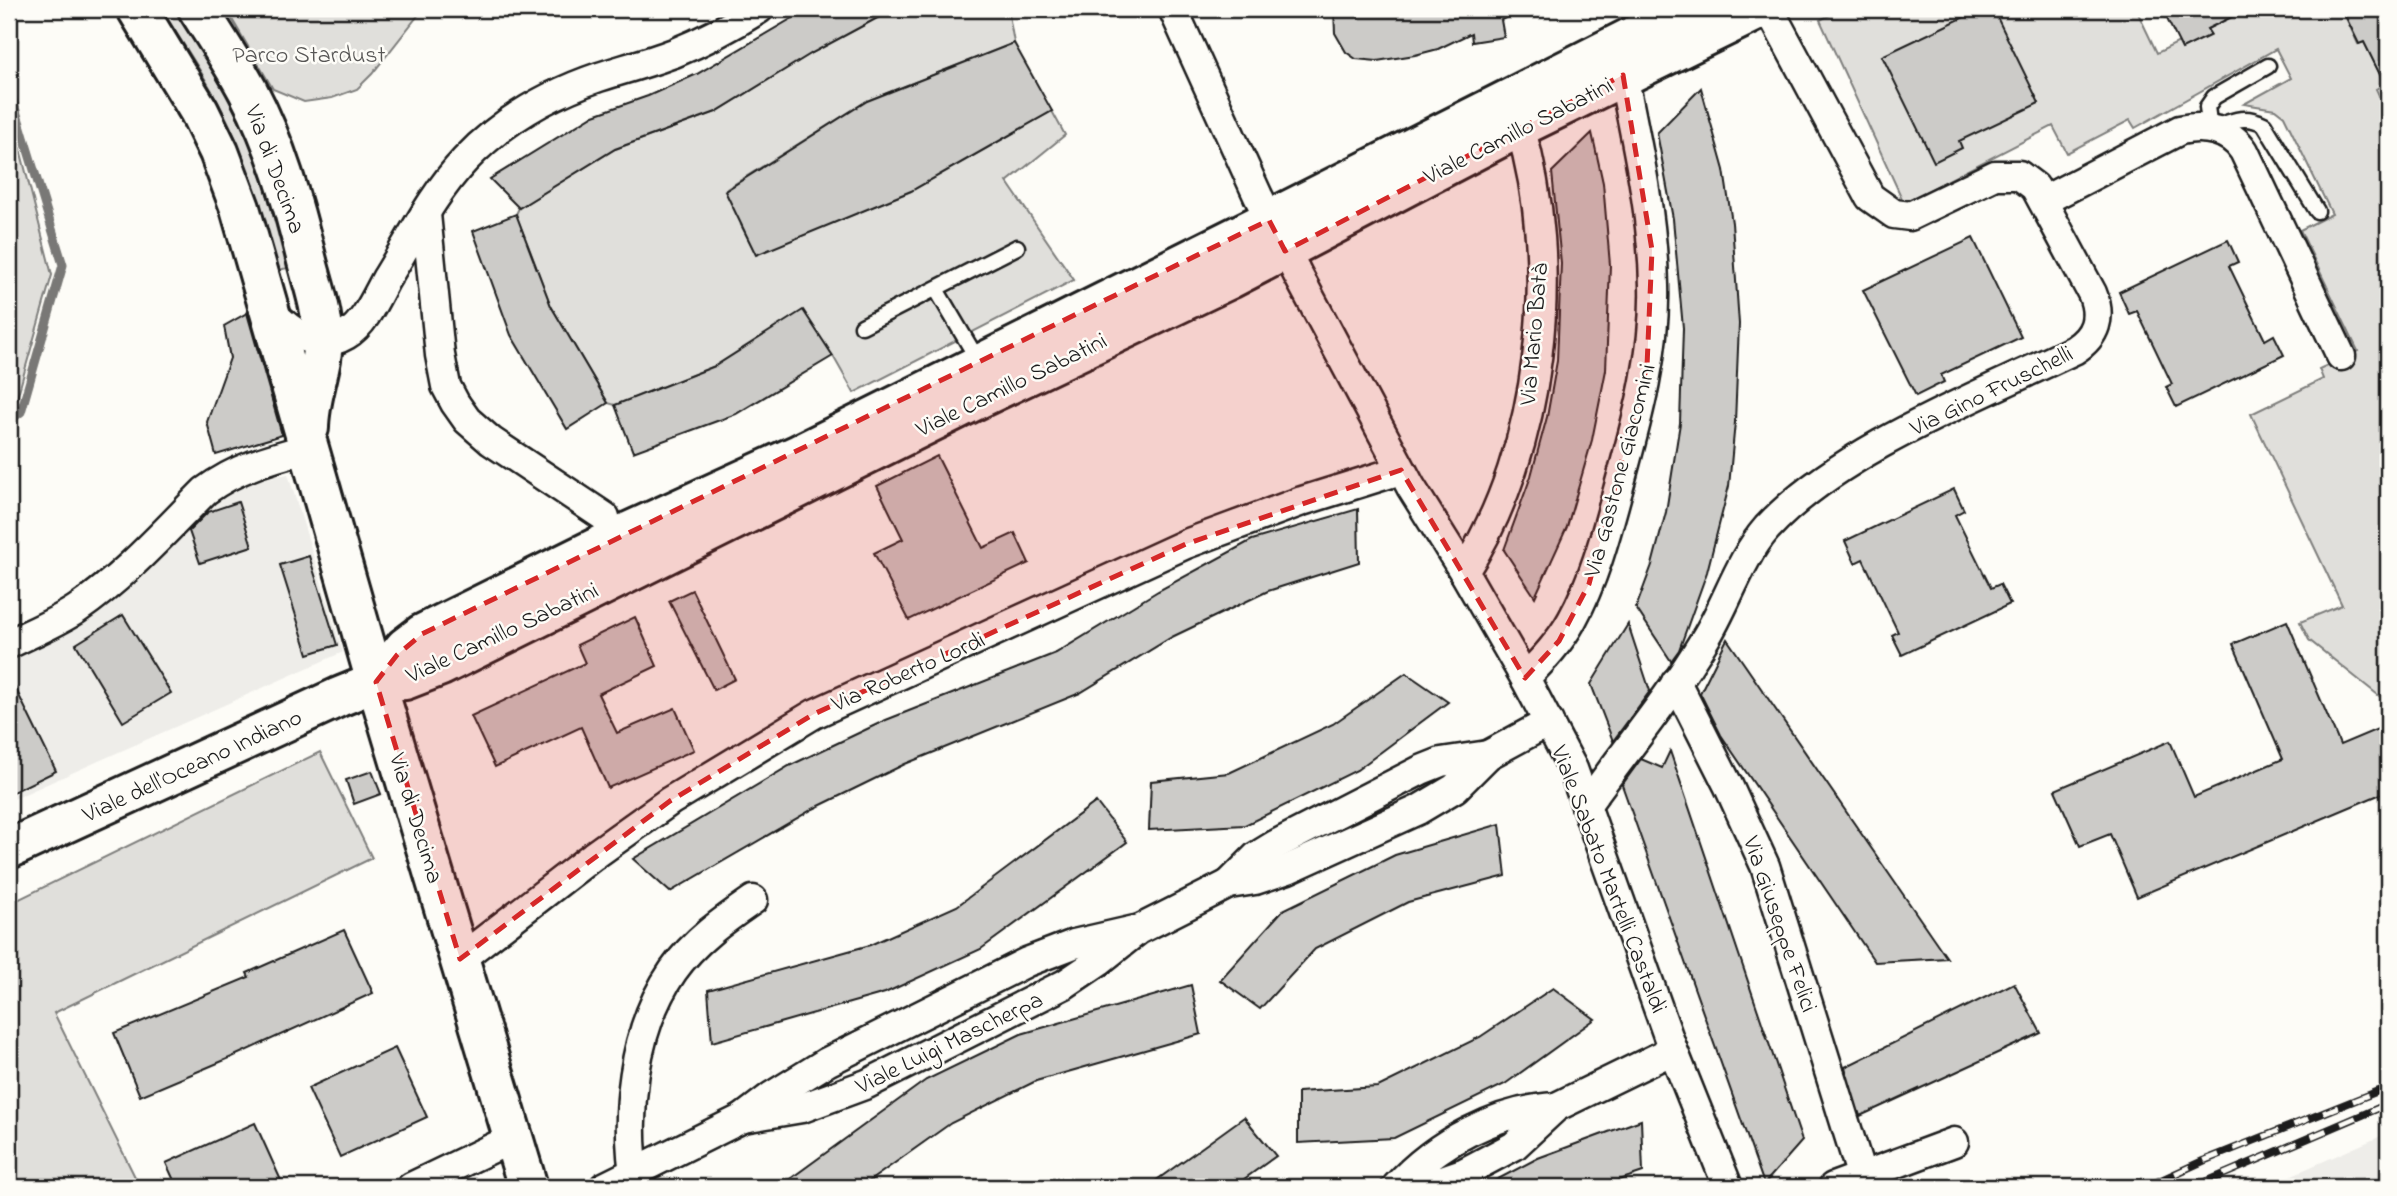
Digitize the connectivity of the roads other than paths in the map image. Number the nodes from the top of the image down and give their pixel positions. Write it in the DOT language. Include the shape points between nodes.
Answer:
graph roads {
  1 [pos="137,9"];
  2 [pos="198,9"];
  3 [pos="759,9"];
  4 [pos="1687,9"];
  5 [pos="1761,9"];
  6 [pos="1769,9"];
  7 [pos="1179,11"];
  8 [pos="2268,66"];
  9 [pos="1623,75"];
  10 [pos="1520,127"];
  11 [pos="2210,128"];
  12 [pos="2043,201"];
  13 [pos="2317,211"];
  14 [pos="426,214"];
  15 [pos="1277,235"];
  16 [pos="1017,247"];
  17 [pos="936,289"];
  18 [pos="272,313"];
  19 [pos="862,326"];
  20 [pos="323,340"];
  21 [pos="2341,356"];
  22 [pos="979,363"];
  23 [pos="309,448"];
  24 [pos="1401,470"];
  25 [pos="606,517"];
  26 [pos="1464,572"];
  27 [pos="9,644"];
  28 [pos="1525,678"];
  29 [pos="376,682"];
  30 [pos="1676,682"];
  31 [pos="1549,722"];
  32 [pos="1587,804"];
  33 [pos="9,849"];
  34 [pos="753,900"];
  35 [pos="1138,930"];
  36 [pos="460,960"];
  37 [pos="1673,1050"];
  38 [pos="743,1118"];
  39 [pos="513,1138"];
  40 [pos="1954,1142"];
  41 [pos="1862,1177"];
  42 [pos="635,1180"];
  43 [pos="411,1187"];
  44 [pos="528,1187"];
  45 [pos="604,1187"];
  46 [pos="1396,1187"];
  47 [pos="1728,1187"];
  48 [pos="1833,1187"];
  1 -- 18 [label="street, Via di Decima" via="189,92 219,152"];
  2 -- 20 [label="street, Via di Decima" via="269,136 298,227"];
  3 -- 14 [label="street" via="687,47 596,78 532,108 479,146"];
  4 -- 15 [label="street, Viale Camillo Sabatini"];
  5 -- 9 [label="street, Viale Camillo Sabatini"];
  6 -- 12 [label="street, Via Gino Fruschelli" via="1878,205 1902,217 1910,216 2002,173 2025,178"];
  7 -- 15 [label="street, Viale Sabato Martelli Castaldi"];
  8 -- 11 [label="lane" via="2214,97 2207,107"];
  9 -- 10 [label="street, Viale Camillo Sabatini"];
  9 -- 28 [label="street, Via Gastone Giacomini" via="1652,250 1654,306 1647,366 1621,480 1589,584 1559,641"];
  10 -- 15 [label="street, Viale Camillo Sabatini"];
  10 -- 26 [label="street, Via Mario Batà" via="1540,239 1535,364 1512,467"];
  11 -- 12 [label="street" via="2180,130"];
  11 -- 13 [label="lane" via="2239,118 2264,124"];
  11 -- 21 [label="street" via="2231,136 2244,151"];
  12 -- 30 [label="street, Via Gino Fruschelli" via="2094,299 2097,324 2087,341 1866,453 1792,504 1755,544 1707,636"];
  14 -- 20 [label="street" via="353,330 338,339"];
  14 -- 25 [label="street" via="443,377 455,403 491,441"];
  15 -- 22 [label="street, Viale Camillo Sabatini"];
  15 -- 24 [label="street, Viale Sabato Martelli Castaldi"];
  15 -- 29 [label="street, Viale Camillo Sabatini" via="1230,279 441,666 405,680"];
  16 -- 17 [label="lane"];
  17 -- 19 [label="lane"];
  17 -- 22 [label="lane"];
  18 -- 20 [label="street" via="295,334"];
  18 -- 23 [label="street, Via di Decima"];
  20 -- 23 [label="street, Via di Decima" via="309,411"];
  22 -- 29 [label="street, Viale Camillo Sabatini" via="422,634"];
  23 -- 27 [label="street" via="247,466 220,480 87,602"];
  23 -- 29 [label="street, Via di Decima"];
  24 -- 26 [label="street, Viale Sabato Martelli Castaldi"];
  24 -- 36 [label="street, Via Roberto Lordi" via="1186,544 814,714 670,801"];
  26 -- 28 [label="street, Viale Sabato Martelli Castaldi"];
  28 -- 31 [label="street, Viale Sabato Martelli Castaldi"];
  29 -- 33 [label="street, Viale dell'Oceano Indiano"];
  29 -- 36 [label="street, Via di Decima"];
  30 -- 32 [label="street, Via Gino Fruschelli"];
  30 -- 41 [label="street, Via Giuseppe Felici" via="1765,866"];
  31 -- 32 [label="street, Viale Sabato Martelli Castaldi"];
  31 -- 35 [label="street, Viale Luigi Mascherpa" via="1488,755 1441,762 1410,776 1275,845 1229,884"];
  32 -- 37 [label="street, Viale Sabato Martelli Castaldi"];
  34 -- 42 [label="street" via="687,954 653,1009 634,1087"];
  35 -- 38 [label="street, Viale Luigi Mascherpa" via="1074,944 1027,962 827,1062"];
  35 -- 38 [label="street, Viale Luigi Mascherpa" via="1065,984 867,1084 802,1108"];
  36 -- 39 [label="street, Via di Decima"];
  37 -- 46 [label="street" via="1556,1107 1493,1121 1431,1155"];
  37 -- 47 [label="street, Viale Sabato Martelli Castaldi"];
  38 -- 42 [label="street, Viale Luigi Mascherpa"];
  39 -- 43 [label="street"];
  39 -- 44 [label="street, Via di Decima"];
  40 -- 41 [label="street"];
  41 -- 48 [label="street"];
  42 -- 45 [label="street, Viale Luigi Mascherpa"];
}
